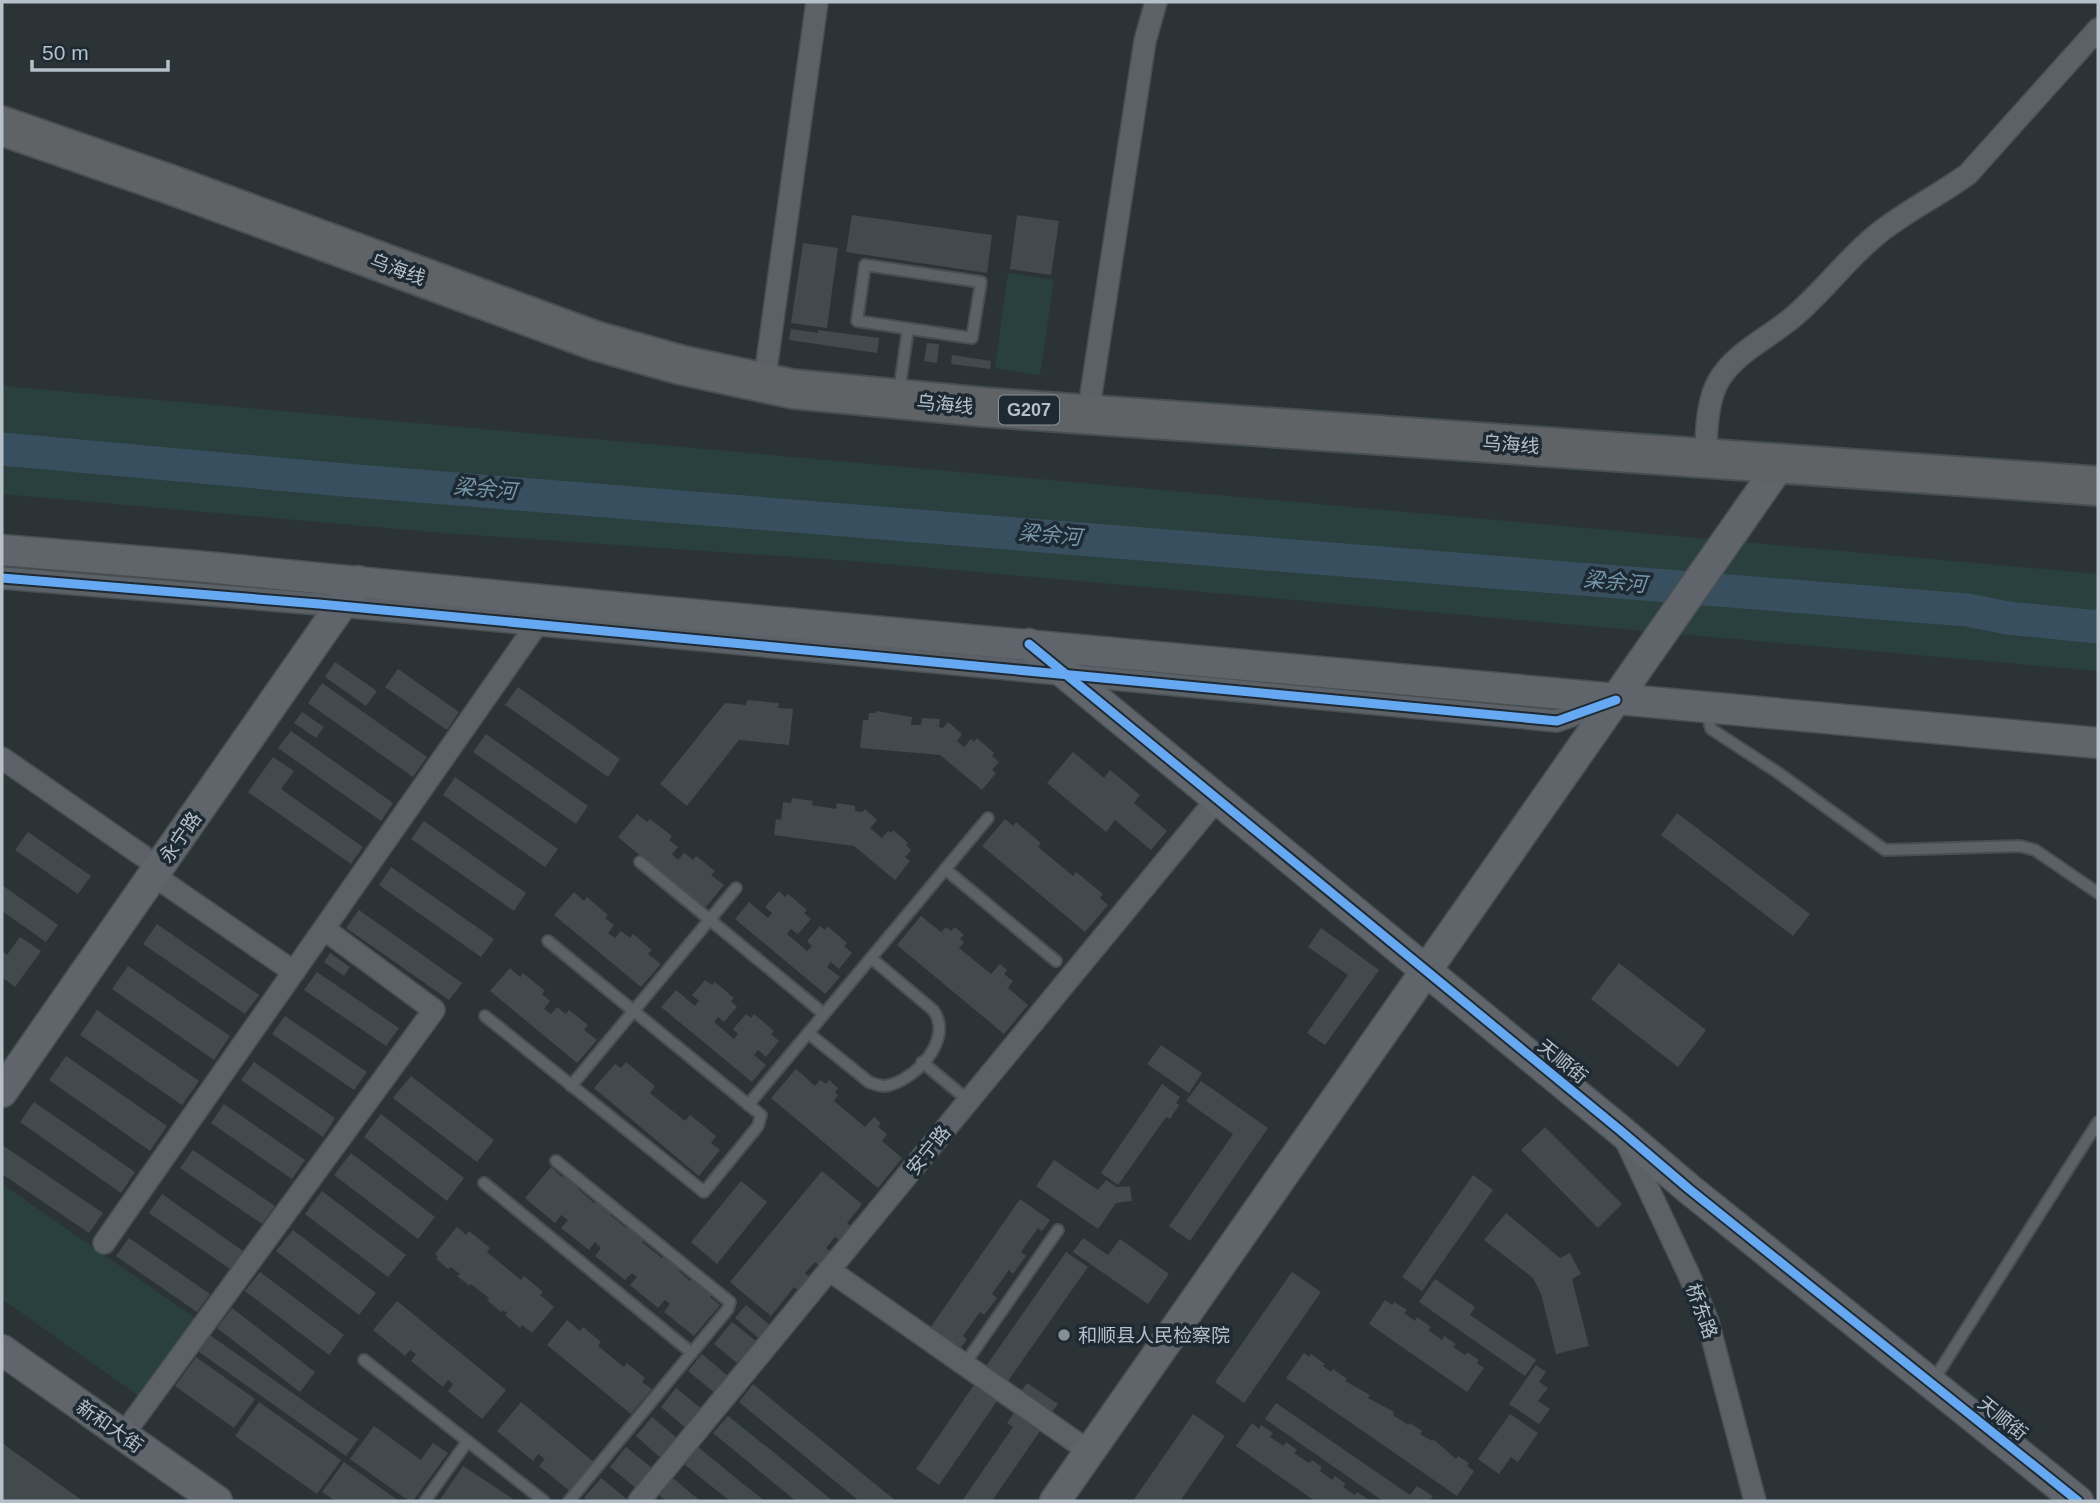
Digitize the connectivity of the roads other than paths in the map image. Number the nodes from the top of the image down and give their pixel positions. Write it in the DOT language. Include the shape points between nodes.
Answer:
graph roads {
  1 [pos="817,2"];
  2 [pos="1156,2"];
  3 [pos="2098,29"];
  4 [pos="2,126"];
  5 [pos="908,329"];
  6 [pos="764,384"];
  7 [pos="898,400"];
  8 [pos="1088,414"];
  9 [pos="1704,458"];
  10 [pos="1790,464"];
  11 [pos="2098,486"];
  12 [pos="2,550"];
  13 [pos="2,578"];
  14 [pos="338,593"];
  15 [pos="537,624"];
  16 [pos="1029,644"];
  17 [pos="1064,674"];
  18 [pos="1625,700"];
  19 [pos="1705,708"];
  20 [pos="2098,743"];
  21 [pos="2,758"];
  22 [pos="1217,799"];
  23 [pos="988,818"];
  24 [pos="640,862"];
  25 [pos="148,865"];
  26 [pos="945,869"];
  27 [pos="736,888"];
  28 [pos="2098,892"];
  29 [pos="710,920"];
  30 [pos="324,929"];
  31 [pos="548,942"];
  32 [pos="870,958"];
  33 [pos="1056,961"];
  34 [pos="294,972"];
  35 [pos="1432,976"];
  36 [pos="633,1011"];
  37 [pos="824,1014"];
  38 [pos="485,1016"];
  39 [pos="808,1033"];
  40 [pos="2,1059"];
  41 [pos="922,1062"];
  42 [pos="571,1086"];
  43 [pos="2,1092"];
  44 [pos="969,1101"];
  45 [pos="748,1105"];
  46 [pos="2098,1122"];
  47 [pos="1621,1131"];
  48 [pos="556,1161"];
  49 [pos="484,1183"];
  50 [pos="1058,1230"];
  51 [pos="104,1243"];
  52 [pos="829,1270"];
  53 [pos="2,1350"];
  54 [pos="692,1353"];
  55 [pos="364,1360"];
  56 [pos="964,1365"];
  57 [pos="2,1375"];
  58 [pos="1931,1383"];
  59 [pos="123,1436"];
  60 [pos="467,1442"];
  61 [pos="1090,1452"];
  62 [pos="182,1501"];
  63 [pos="217,1501"];
  64 [pos="425,1501"];
  65 [pos="544,1501"];
  66 [pos="569,1501"];
  67 [pos="639,1501"];
  68 [pos="1055,1501"];
  69 [pos="1074,1501"];
  70 [pos="1755,1501"];
  71 [pos="2078,1501"];
  1 -- 6 [label="street"];
  2 -- 8 [label="street" via="1145,41"];
  3 -- 9 [label="street" via="1968,174 1891,223 1848,259 1794,317 1732,362 1713,393"];
  4 -- 6 [label="highway, 乌海线 / G207" via="596,341"];
  5 -- 5 [label="lane" via="857,321 865,265 981,282 972,338"];
  5 -- 7 [label="lane"];
  6 -- 7 [label="highway, 乌海线 / G207"];
  7 -- 8 [label="highway, 乌海线 / G207"];
  8 -- 9 [label="highway, 乌海线 / G207"];
  9 -- 10 [label="highway, 乌海线 / G207"];
  10 -- 11 [label="highway, 乌海线 / G207"];
  10 -- 18 [label="main road"];
  12 -- 14 [label="main road"];
  13 -- 14 [label="street"];
  14 -- 15 [label="street"];
  14 -- 16 [label="main road" via="633,609"];
  14 -- 25 [label="main road, 永宁路"];
  15 -- 17 [label="street"];
  15 -- 30 [label="street"];
  16 -- 17 [label="main road, 天顺街"];
  16 -- 18 [label="main road"];
  17 -- 18 [label="street" via="1557,721"];
  17 -- 22 [label="main road, 天顺街"];
  18 -- 19 [label="main road"];
  18 -- 35 [label="main road"];
  19 -- 20 [label="main road"];
  19 -- 28 [label="lane" via="1711,729 1885,850 2020,846 2035,850"];
  21 -- 25 [label="street"];
  22 -- 35 [label="main road, 天顺街"];
  22 -- 44 [label="street, 安宁路"];
  23 -- 26 [label="lane"];
  24 -- 29 [label="lane"];
  25 -- 34 [label="street"];
  25 -- 40 [label="main road, 永宁路"];
  25 -- 43 [label="main road, 永宁路"];
  26 -- 32 [label="lane"];
  26 -- 33 [label="lane"];
  27 -- 29 [label="lane"];
  29 -- 36 [label="lane"];
  29 -- 37 [label="lane"];
  30 -- 34 [label="street"];
  30 -- 59 [label="street" via="434,1010"];
  31 -- 36 [label="lane"];
  32 -- 37 [label="lane"];
  32 -- 41 [label="lane" via="937,1014 940,1032"];
  34 -- 51 [label="street"];
  35 -- 47 [label="main road, 天顺街"];
  35 -- 61 [label="main road"];
  35 -- 69 [label="main road"];
  36 -- 42 [label="lane"];
  36 -- 45 [label="lane"];
  37 -- 39 [label="lane"];
  38 -- 42 [label="lane"];
  39 -- 41 [label="lane" via="880,1086 907,1077"];
  39 -- 45 [label="lane"];
  41 -- 44 [label="lane"];
  42 -- 45 [label="lane" via="704,1192 758,1126 761,1115"];
  44 -- 52 [label="street, 安宁路"];
  46 -- 58 [label="lane"];
  47 -- 58 [label="main road, 天顺街"];
  47 -- 70 [label="street, 桥东路" via="1708,1322"];
  48 -- 54 [label="lane" via="730,1302"];
  49 -- 54 [label="lane"];
  50 -- 56 [label="lane"];
  52 -- 56 [label="street"];
  52 -- 67 [label="street, 安宁路"];
  53 -- 59 [label="main road, 新和大街"];
  54 -- 66 [label="lane"];
  55 -- 60 [label="lane"];
  56 -- 61 [label="street"];
  57 -- 62 [label="main road, 新和大街"];
  58 -- 71 [label="main road, 天顺街"];
  59 -- 63 [label="main road, 新和大街"];
  60 -- 64 [label="lane"];
  60 -- 65 [label="lane"];
  61 -- 68 [label="main road"];
}
